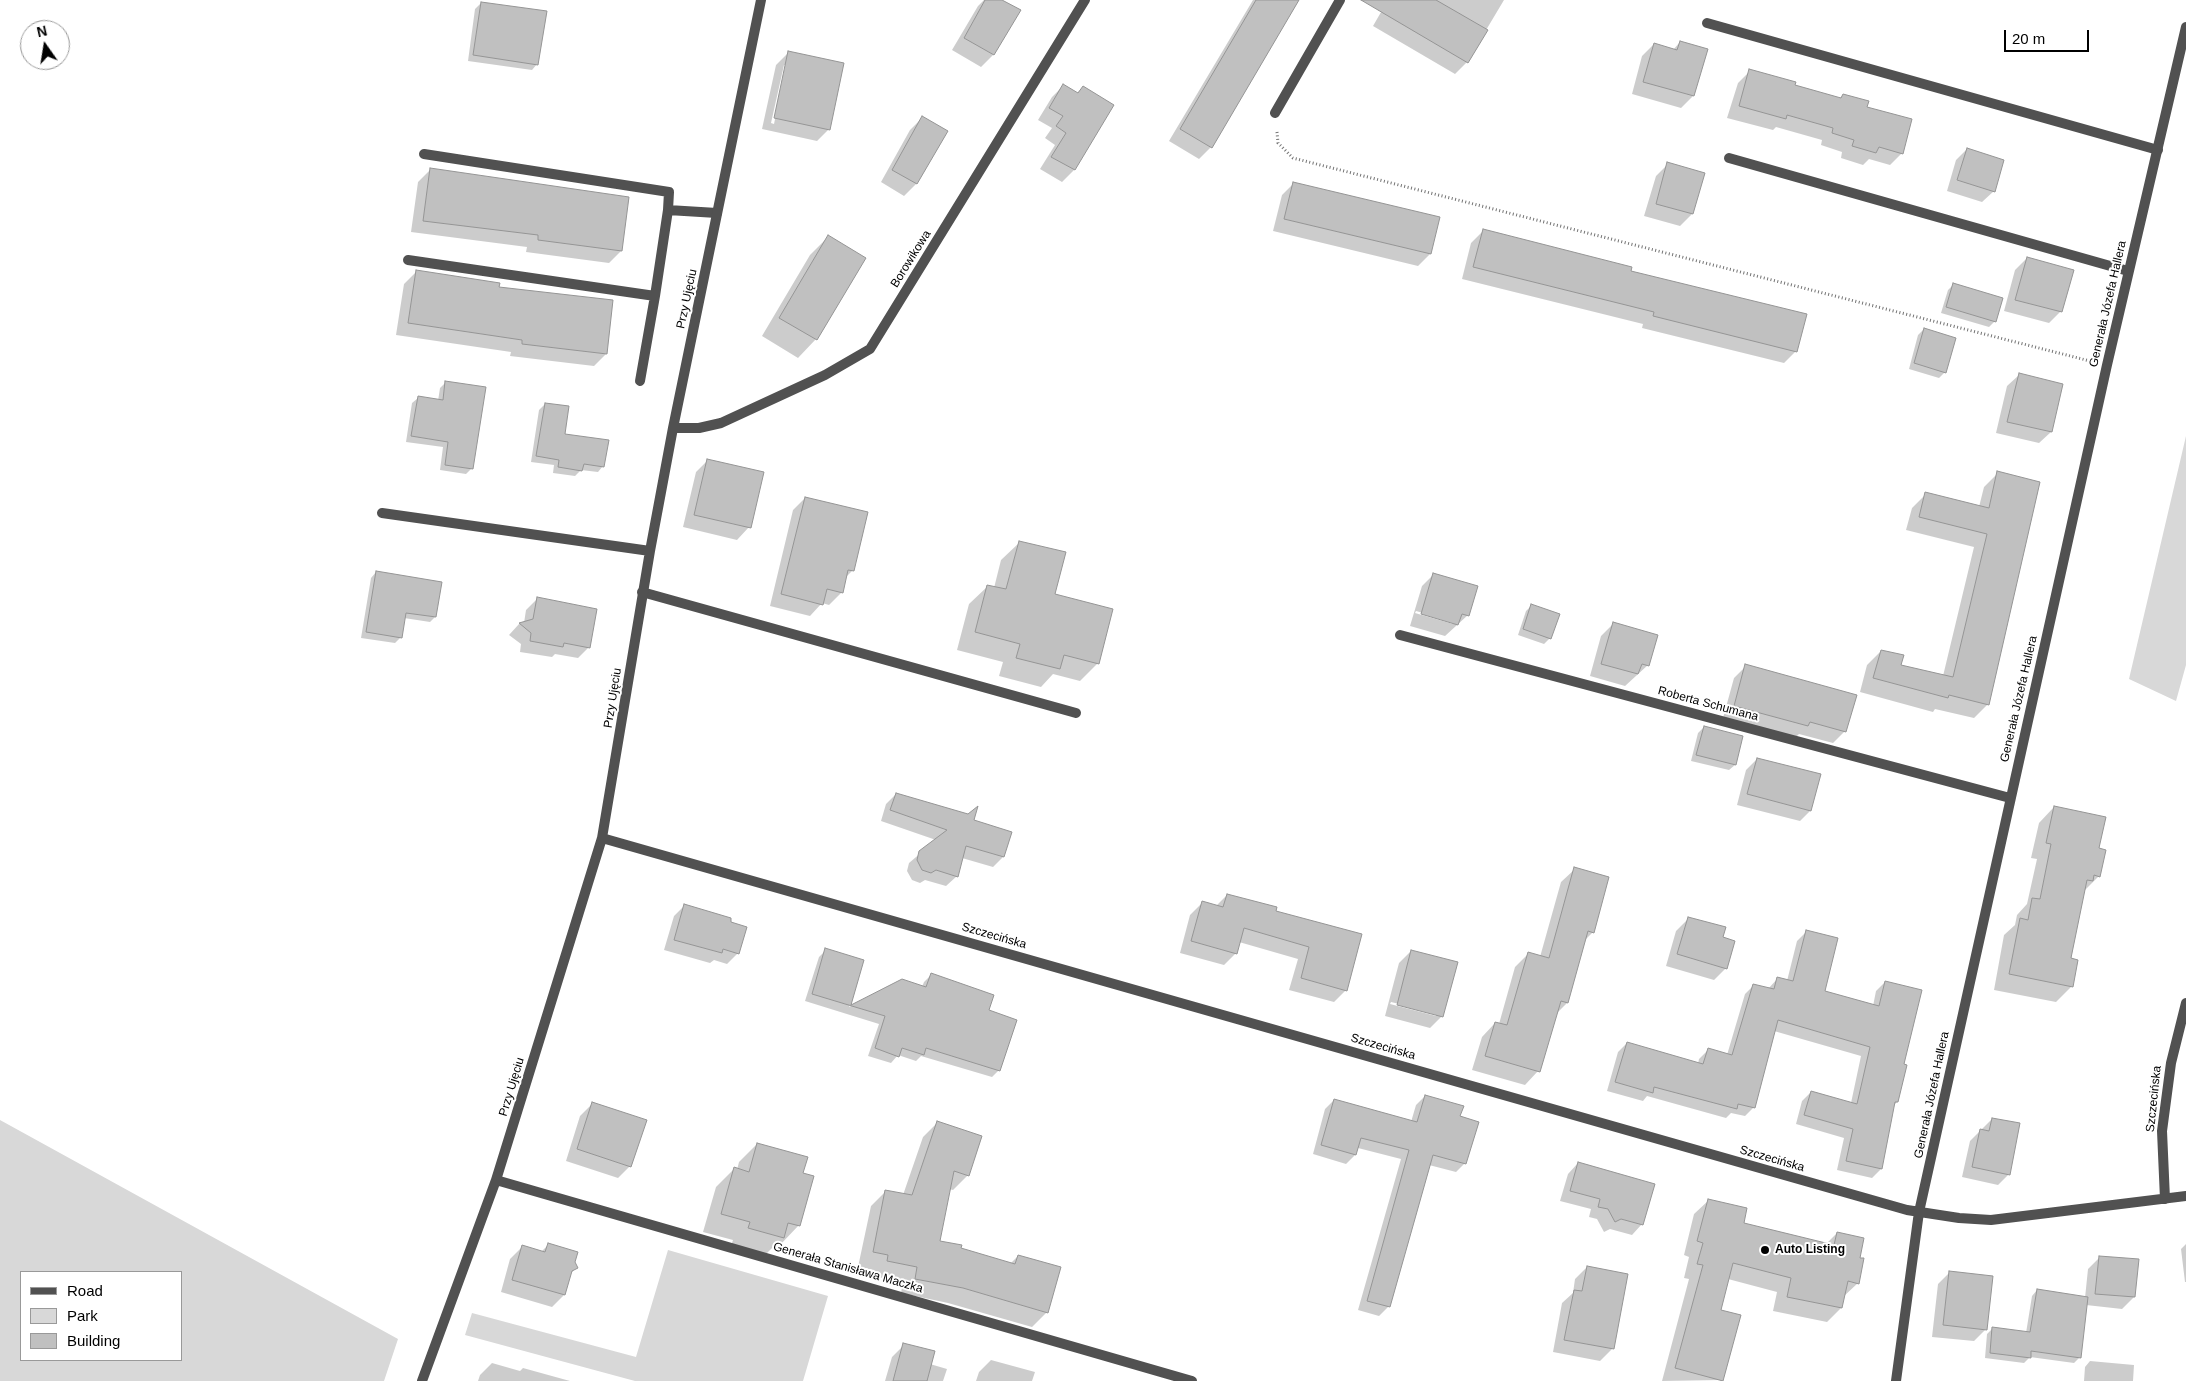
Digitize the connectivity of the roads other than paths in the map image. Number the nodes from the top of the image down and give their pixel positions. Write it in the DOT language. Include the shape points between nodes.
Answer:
graph roads {
  1 [pos="761,0"];
  2 [pos="1085,0"];
  3 [pos="1340,0"];
  4 [pos="1707,24"];
  5 [pos="2186,27"];
  6 [pos="1276,113"];
  7 [pos="2158,150"];
  8 [pos="424,154"];
  9 [pos="1729,158"];
  10 [pos="668,210"];
  11 [pos="717,212"];
  12 [pos="408,260"];
  13 [pos="2128,271"];
  14 [pos="656,296"];
  15 [pos="640,381"];
  16 [pos="673,428"];
  17 [pos="382,513"];
  18 [pos="650,551"];
  19 [pos="642,592"];
  20 [pos="1400,635"];
  21 [pos="1076,714"];
  22 [pos="2010,798"];
  23 [pos="602,838"];
  24 [pos="2186,1003"];
  25 [pos="496,1180"];
  26 [pos="2186,1196"];
  27 [pos="2165,1199"];
  28 [pos="1919,1212"];
  29 [pos="422,1381"];
  30 [pos="1192,1381"];
  31 [pos="1896,1381"];
  1 -- 11 [label="street, Przy Ujęciu"];
  2 -- 16 [label="street, Borowikowa" via="870,349 825,375 721,423 698,428"];
  3 -- 6 [label="street"];
  4 -- 7 [label="street"];
  5 -- 7 [label="street, Generała Józefa Hallera"];
  7 -- 13 [label="street, Generała Józefa Hallera"];
  8 -- 10 [label="street" via="669,192"];
  9 -- 13 [label="street"];
  10 -- 11 [label="street"];
  10 -- 14 [label="street"];
  11 -- 16 [label="street, Przy Ujęciu"];
  12 -- 14 [label="street"];
  13 -- 22 [label="street, Generała Józefa Hallera"];
  14 -- 15 [label="street"];
  16 -- 18 [label="street, Przy Ujęciu"];
  17 -- 18 [label="street"];
  18 -- 19 [label="street, Przy Ujęciu"];
  19 -- 21 [label="street"];
  19 -- 23 [label="street, Przy Ujęciu"];
  20 -- 22 [label="street, Roberta Schumana"];
  22 -- 28 [label="street, Generała Józefa Hallera"];
  23 -- 25 [label="street, Przy Ujęciu"];
  23 -- 28 [label="street, Szczecińska"];
  24 -- 27 [label="street, Szczecińska" via="2170,1063 2162,1131"];
  25 -- 29 [label="street, Przy Ujęciu"];
  25 -- 30 [label="street, Generała Stanisława Maczka"];
  26 -- 27 [label="street, Szczecińska"];
  27 -- 28 [label="street, Szczecińska" via="1991,1220"];
  28 -- 31 [label="street, Generała Józefa Hallera"];
}
